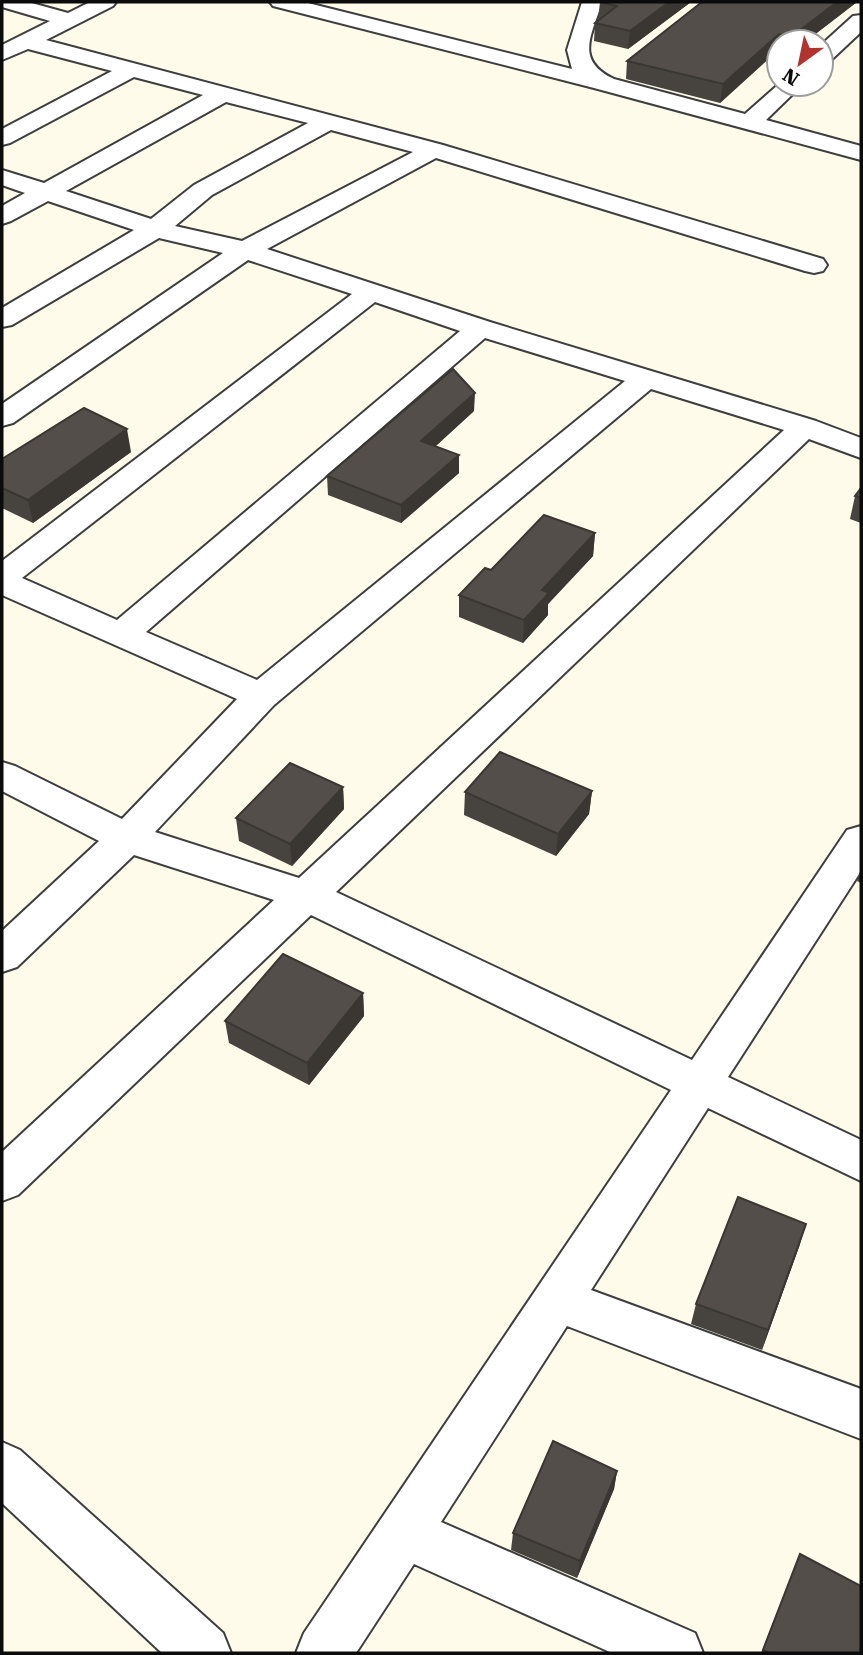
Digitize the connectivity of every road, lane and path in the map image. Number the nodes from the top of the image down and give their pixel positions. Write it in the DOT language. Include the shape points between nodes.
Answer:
graph roads {
  1 [pos="6,2"];
  2 [pos="106,2"];
  3 [pos="280,2"];
  4 [pos="592,2"];
  5 [pos="69,20"];
  6 [pos="861,21"];
  7 [pos="29,41"];
  8 [pos="835,44"];
  9 [pos="2,54"];
  10 [pos="623,67"];
  11 [pos="132,69"];
  12 [pos="602,83"];
  13 [pos="223,94"];
  14 [pos="777,98"];
  15 [pos="328,122"];
  16 [pos="749,123"];
  17 [pos="2,138"];
  18 [pos="435,150"];
  19 [pos="856,163"];
  20 [pos="2,177"];
  21 [pos="44,191"];
  22 [pos="2,216"];
  23 [pos="155,229"];
  24 [pos="245,250"];
  25 [pos="814,265"];
  26 [pos="373,291"];
  27 [pos="2,319"];
  28 [pos="480,328"];
  29 [pos="648,378"];
  30 [pos="2,416"];
  31 [pos="805,427"];
  32 [pos="861,449"];
  33 [pos="2,579"];
  34 [pos="122,634"];
  35 [pos="261,696"];
  36 [pos="2,775"];
  37 [pos="127,838"];
  38 [pos="861,840"];
  39 [pos="305,895"];
  40 [pos="2,956"];
  41 [pos="700,1084"];
  42 [pos="861,1161"];
  43 [pos="2,1181"];
  44 [pos="557,1300"];
  45 [pos="861,1414"];
  46 [pos="2,1468"];
  47 [pos="403,1532"];
  48 [pos="203,1653"];
  49 [pos="324,1653"];
  50 [pos="675,1653"];
  1 -- 5 [label="street"];
  2 -- 5 [label="street"];
  3 -- 12 [label="street"];
  4 -- 12 [label="street" via="576,44 578,63"];
  5 -- 7 [label="street"];
  6 -- 8 [label="street"];
  7 -- 9 [label="street"];
  7 -- 11 [label="street"];
  10 -- 12 [label="street"];
  11 -- 13 [label="street"];
  11 -- 17 [label="street"];
  12 -- 16 [label="street"];
  12 -- 19 [label="street"];
  13 -- 15 [label="street"];
  13 -- 21 [label="street"];
  14 -- 16 [label="street"];
  15 -- 18 [label="street"];
  15 -- 23 [label="street" via="203,190"];
  16 -- 19 [label="street"];
  18 -- 24 [label="street"];
  18 -- 25 [label="street"];
  20 -- 21 [label="street"];
  21 -- 22 [label="street"];
  21 -- 23 [label="street"];
  23 -- 24 [label="street"];
  23 -- 27 [label="street"];
  24 -- 26 [label="street"];
  24 -- 30 [label="street"];
  26 -- 28 [label="street"];
  26 -- 33 [label="street"];
  28 -- 29 [label="street"];
  28 -- 34 [label="street"];
  29 -- 31 [label="street"];
  29 -- 35 [label="street"];
  31 -- 32 [label="street"];
  31 -- 39 [label="street"];
  33 -- 34 [label="street"];
  34 -- 35 [label="street"];
  35 -- 37 [label="street"];
  36 -- 37 [label="street"];
  37 -- 39 [label="street"];
  37 -- 40 [label="street"];
  38 -- 41 [label="street"];
  39 -- 41 [label="street"];
  39 -- 43 [label="street"];
  41 -- 42 [label="street"];
  41 -- 44 [label="street"];
  44 -- 45 [label="street"];
  44 -- 47 [label="street"];
  46 -- 48 [label="street"];
  47 -- 49 [label="street"];
  47 -- 50 [label="street"];
}
